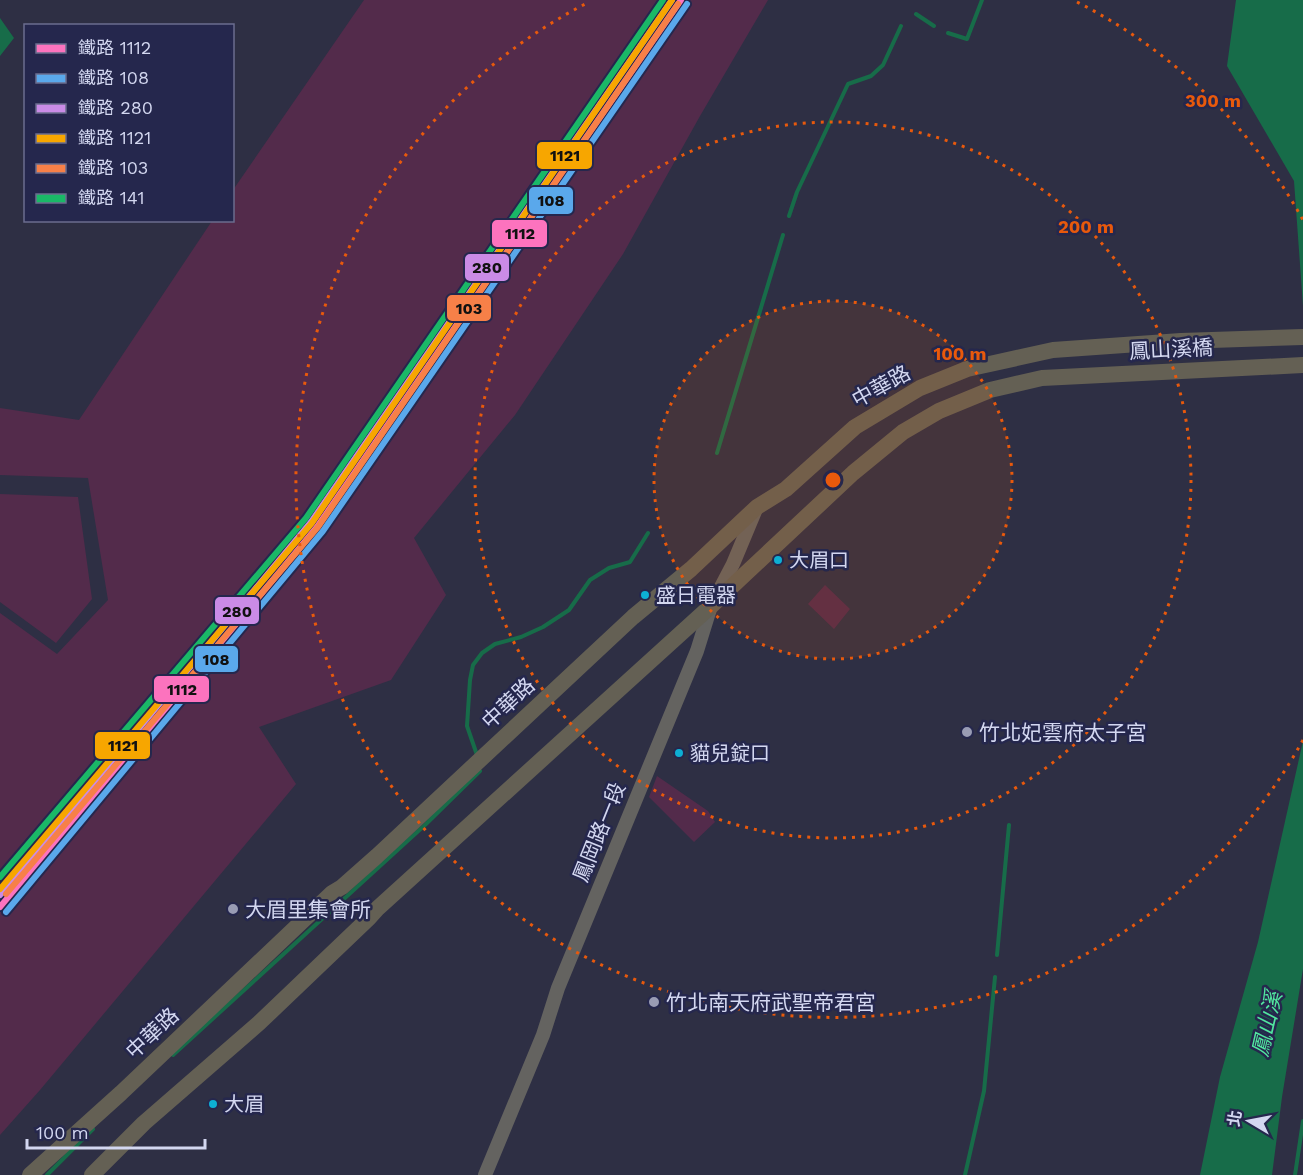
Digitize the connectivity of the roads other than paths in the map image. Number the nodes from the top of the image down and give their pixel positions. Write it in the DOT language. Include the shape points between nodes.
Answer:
graph roads {
  1 [pos="1303,337"];
  2 [pos="1053,350"];
  3 [pos="1303,365"];
  4 [pos="756,507"];
  5 [pos="711,606"];
  6 [pos="35,1170"];
  7 [pos="92,1175"];
  8 [pos="485,1175"];
  1 -- 2 [label="main road, 鳳山溪橋"];
  2 -- 4 [label="main road, 中華路" via="967,369 920,388 855,427 786,489"];
  3 -- 5 [label="main road, 鳳山溪橋" via="1042,378 990,390 939,411 903,432 853,473"];
  4 -- 5 [label="street, 鳳岡路一段"];
  4 -- 6 [label="main road, 中華路"];
  5 -- 7 [label="main road" via="378,908 259,1023 144,1123"];
  5 -- 8 [label="street, 鳳岡路一段" via="697,651"];
}
